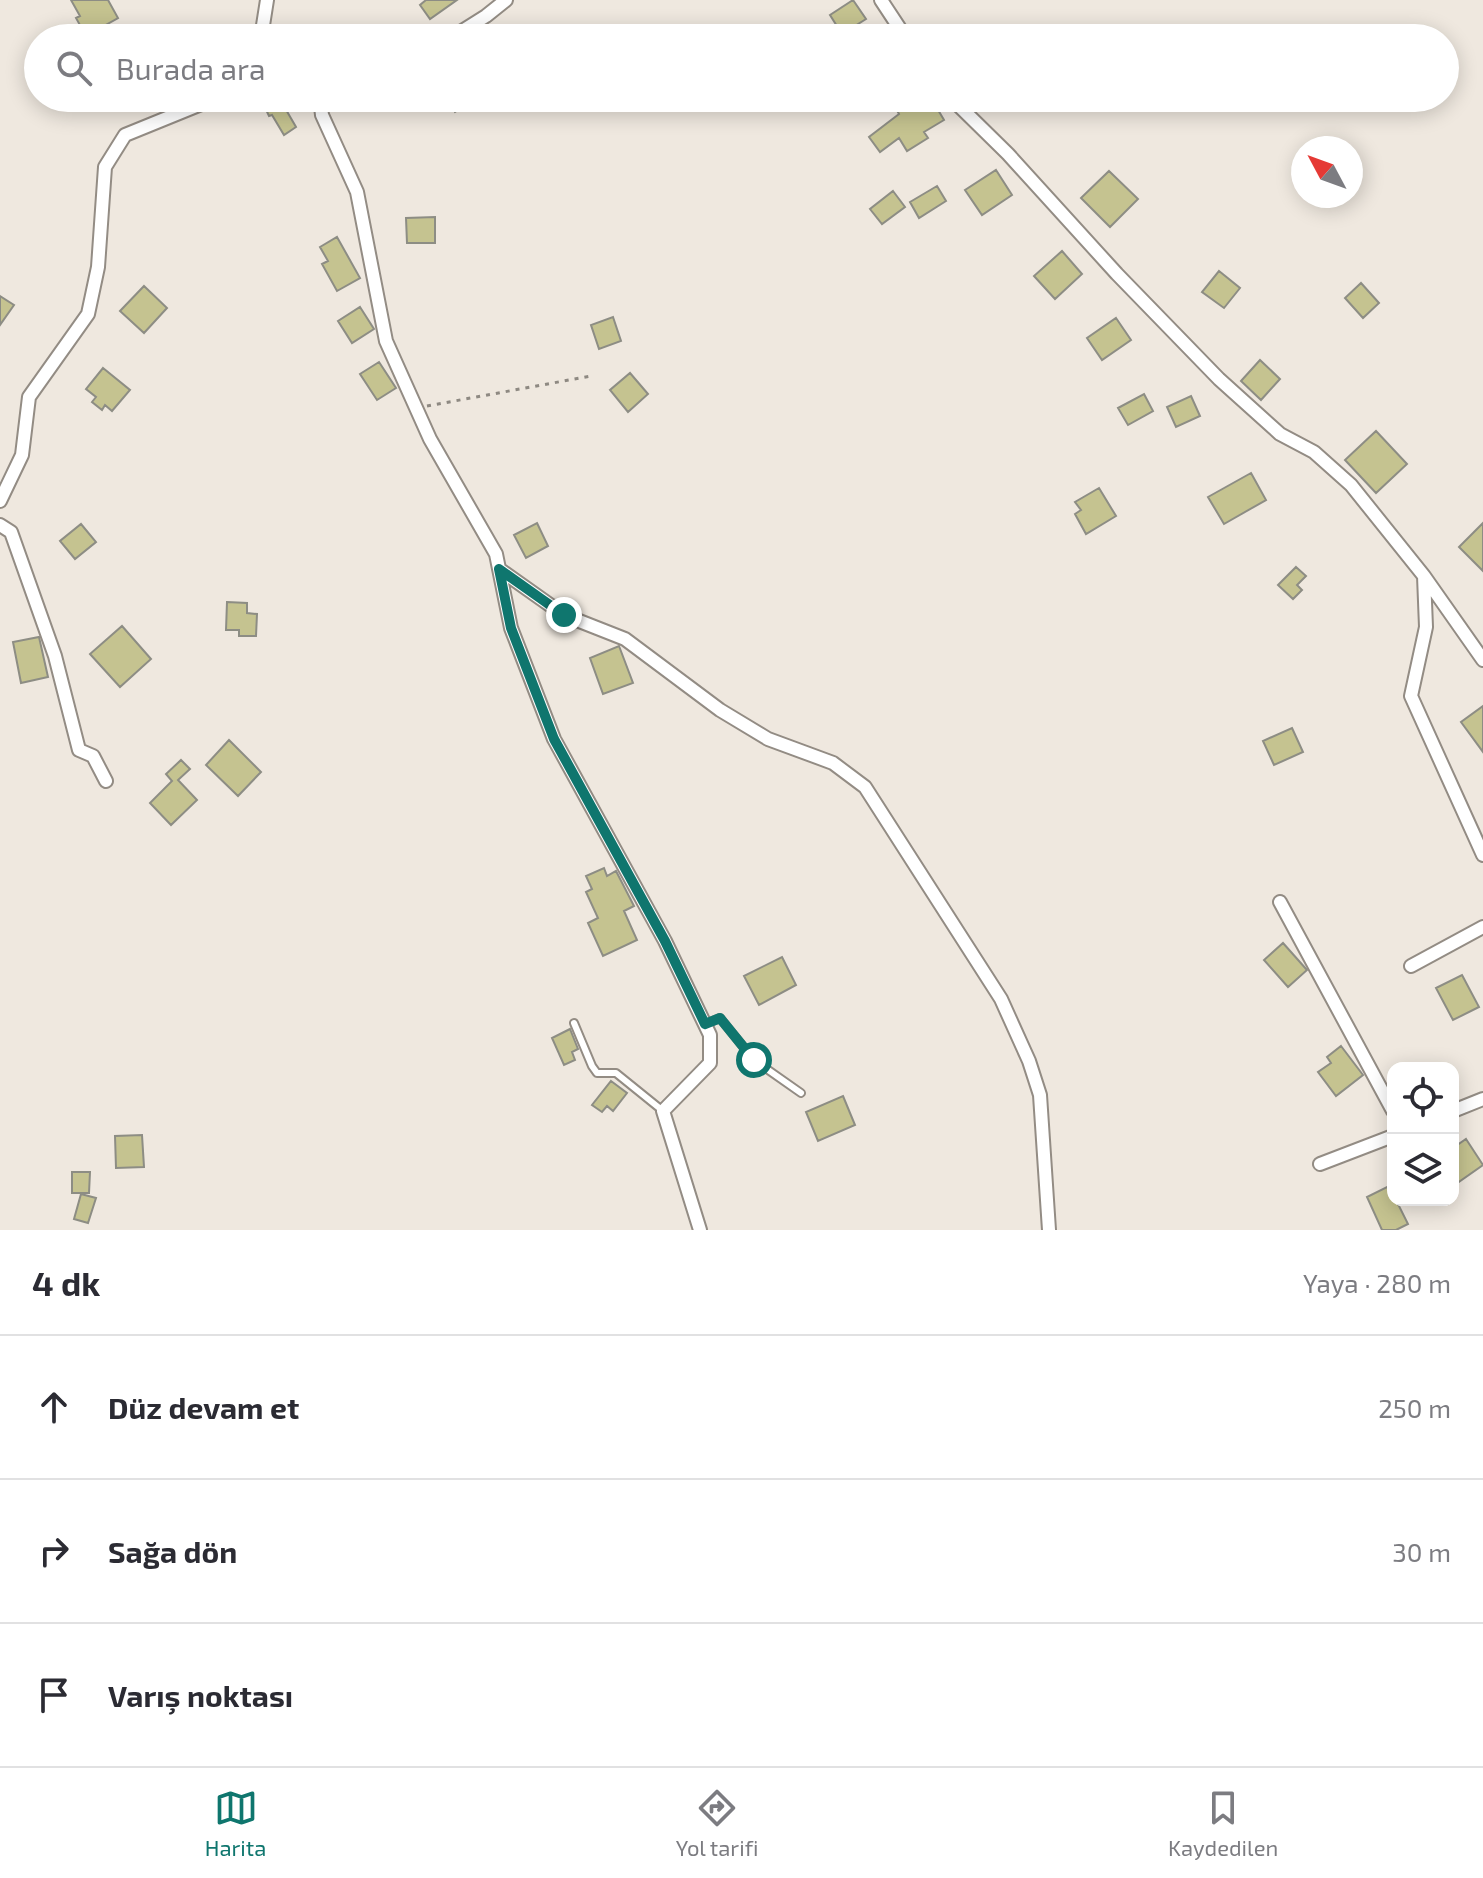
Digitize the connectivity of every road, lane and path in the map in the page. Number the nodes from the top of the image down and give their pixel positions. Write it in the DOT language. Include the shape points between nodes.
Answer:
graph roads {
  1 [pos="267,0"];
  2 [pos="506,0"];
  3 [pos="881,0"];
  4 [pos="263,24"];
  5 [pos="473,24"];
  6 [pos="897,24"];
  7 [pos="182,112"];
  8 [pos="322,112"];
  9 [pos="965,112"];
  10 [pos="591,376"];
  11 [pos="416,408"];
  12 [pos="0,501"];
  13 [pos="0,525"];
  14 [pos="499,569"];
  15 [pos="1424,576"];
  16 [pos="1483,660"];
  17 [pos="106,781"];
  18 [pos="1483,855"];
  19 [pos="1280,902"];
  20 [pos="1483,927"];
  21 [pos="1411,966"];
  22 [pos="574,1023"];
  23 [pos="705,1024"];
  24 [pos="801,1093"];
  25 [pos="1483,1099"];
  26 [pos="1387,1100"];
  27 [pos="1459,1109"];
  28 [pos="663,1111"];
  29 [pos="1387,1138"];
  30 [pos="1320,1164"];
  31 [pos="700,1230"];
  32 [pos="1049,1230"];
  1 -- 4 [label="street"];
  2 -- 5 [label="street"];
  3 -- 6 [label="street"];
  7 -- 12 [label="street" via="125,135 105,167 98,267 88,314 29,397 22,455"];
  8 -- 11 [label="street" via="357,192 386,341"];
  9 -- 15 [label="street" via="1219,379 1280,434 1314,452 1351,485"];
  10 -- 11 [label="path"];
  11 -- 14 [label="street" via="496,554"];
  13 -- 17 [label="street" via="11,532 55,656 79,750 93,756"];
  14 -- 23 [label="street" via="511,628 554,739"];
  14 -- 32 [label="street" via="564,615 625,639 768,739 833,763 865,787 1001,999 1029,1061 1040,1095"];
  15 -- 16 [label="street"];
  15 -- 18 [label="street" via="1426,627 1411,696"];
  19 -- 26 [label="street"];
  20 -- 21 [label="street"];
  22 -- 28 [label="lane" via="597,1073 616,1073"];
  23 -- 24 [label="lane" via="720,1018 754,1060"];
  23 -- 28 [label="street" via="710,1063"];
  25 -- 27 [label="street"];
  28 -- 31 [label="street"];
  29 -- 30 [label="street"];
}
